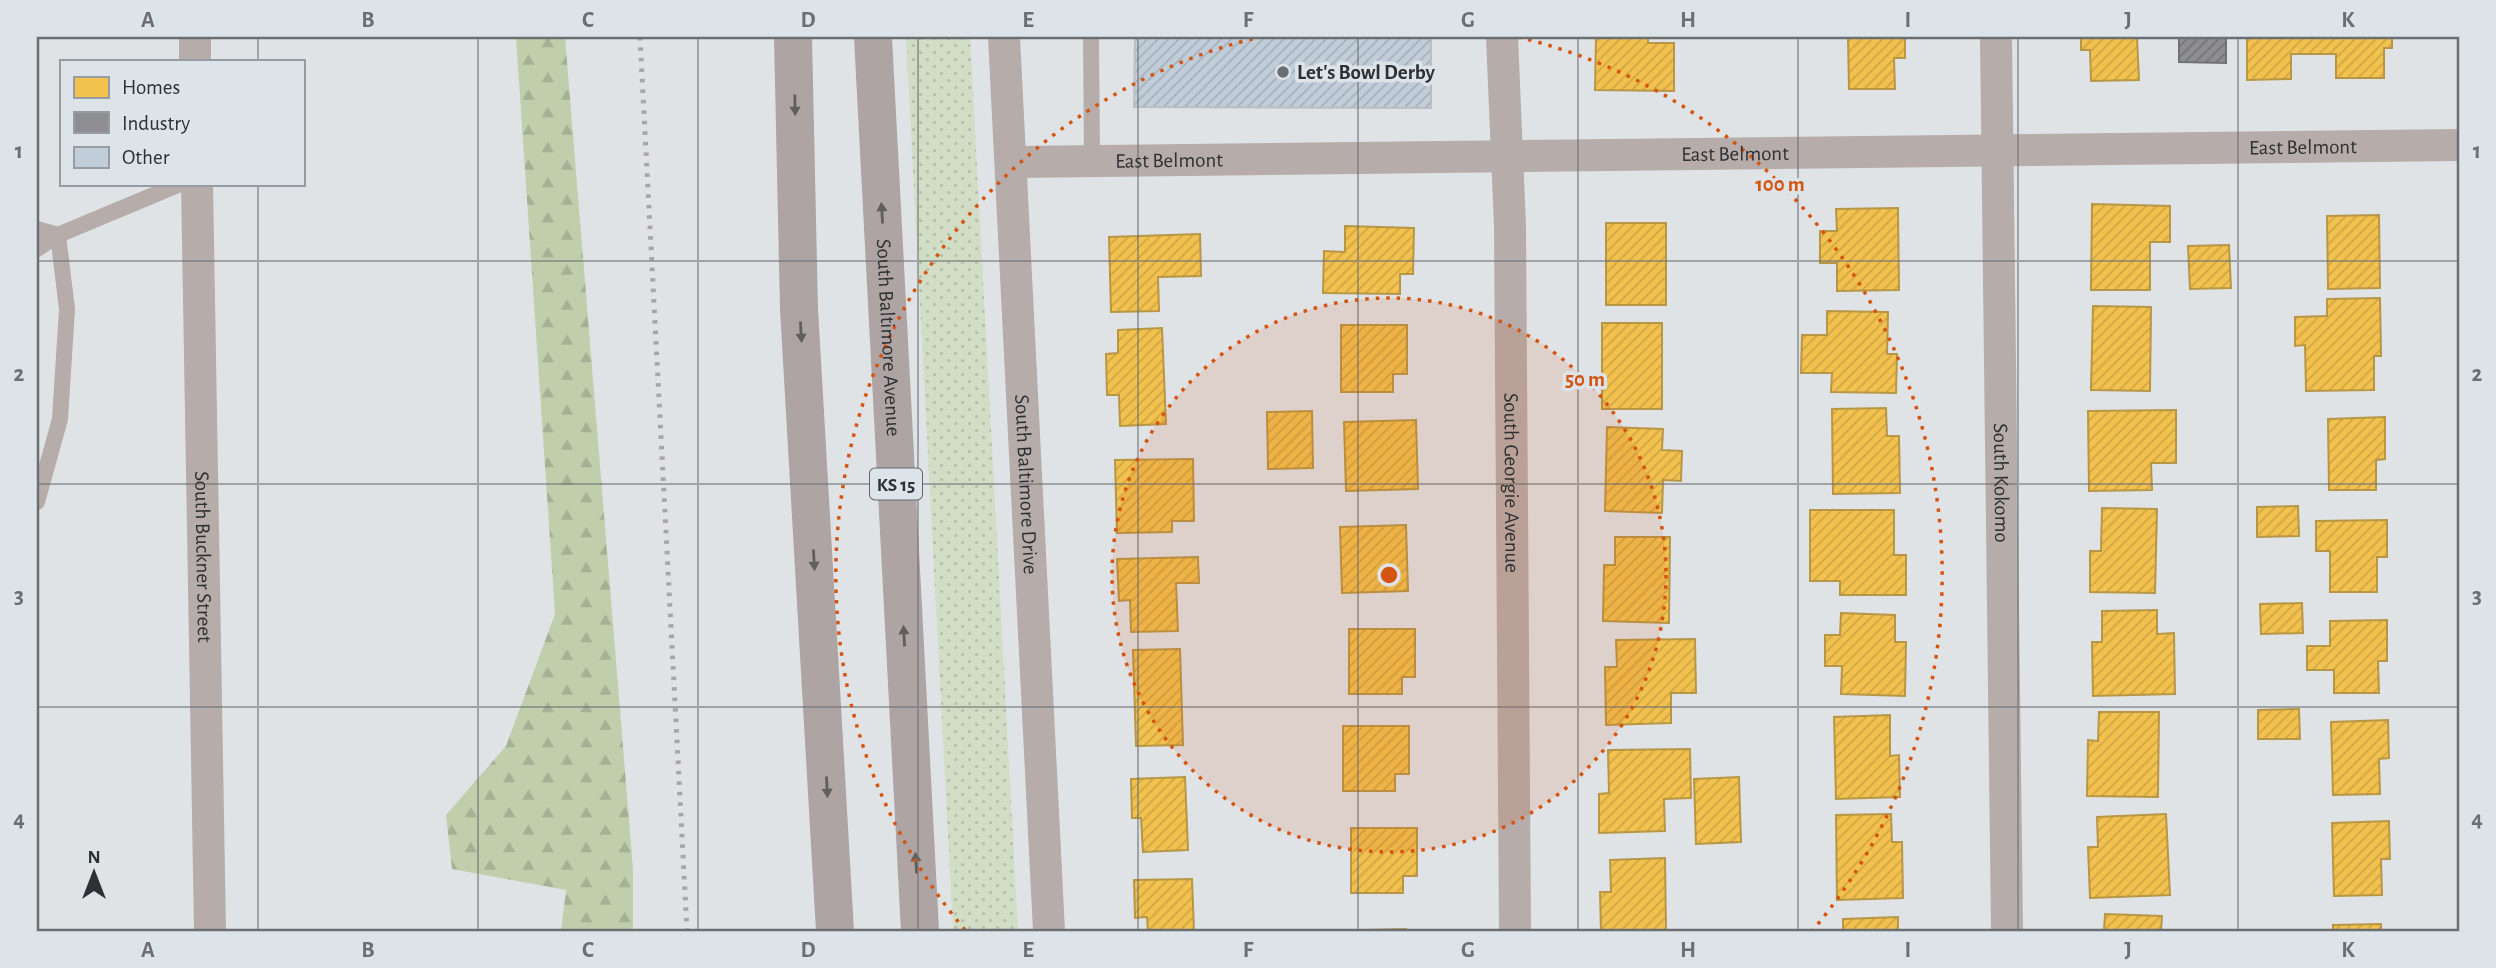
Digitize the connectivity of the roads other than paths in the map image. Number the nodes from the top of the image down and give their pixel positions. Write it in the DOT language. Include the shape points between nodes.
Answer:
graph roads {
  1 [pos="195,37"];
  2 [pos="793,37"];
  3 [pos="873,37"];
  4 [pos="1004,37"];
  5 [pos="1091,37"];
  6 [pos="1502,37"];
  7 [pos="1996,37"];
  8 [pos="195,60"];
  9 [pos="2459,145"];
  10 [pos="1998,150"];
  11 [pos="1507,155"];
  12 [pos="1092,161"];
  13 [pos="1011,162"];
  14 [pos="175,186"];
  15 [pos="197,186"];
  16 [pos="37,229"];
  17 [pos="58,235"];
  18 [pos="37,249"];
  19 [pos="37,502"];
  20 [pos="210,931"];
  21 [pos="835,931"];
  22 [pos="920,931"];
  23 [pos="1049,931"];
  24 [pos="1515,931"];
  25 [pos="2007,931"];
  1 -- 8 [label="street"];
  2 -- 21 [label="main road, one-way" via="799,309"];
  22 -- 3 [label="main road, South Baltimore Avenue / KS 15, one-way"];
  4 -- 13 [label="street, South Baltimore Drive"];
  5 -- 12 [label="lane"];
  6 -- 11 [label="street, South Georgie Avenue"];
  7 -- 10 [label="street, South Kokomo"];
  9 -- 10 [label="street, East Belmont"];
  10 -- 11 [label="street, East Belmont"];
  10 -- 25 [label="street, South Kokomo"];
  11 -- 12 [label="street, East Belmont"];
  11 -- 24 [label="street, South Georgie Avenue"];
  12 -- 13 [label="street, East Belmont"];
  13 -- 23 [label="street, South Baltimore Drive"];
  14 -- 17 [label="lane"];
  15 -- 20 [label="street, South Buckner Street"];
  16 -- 17 [label="lane"];
  17 -- 18 [label="lane"];
  17 -- 19 [label="lane" via="67,309 60,419"];
}
